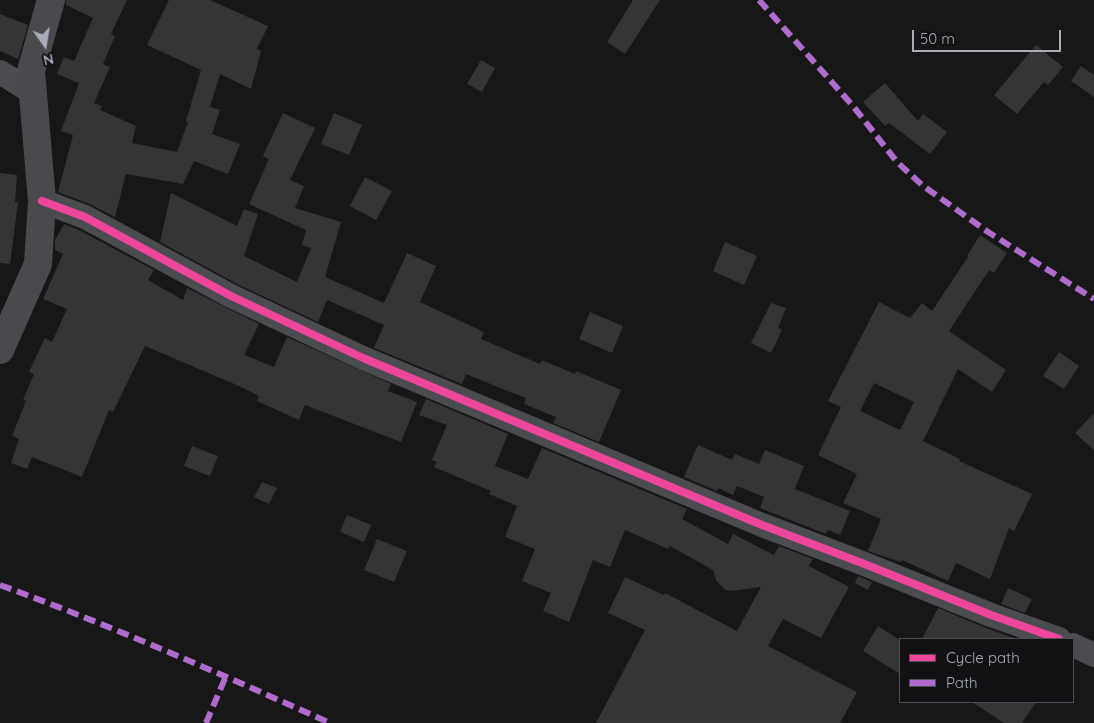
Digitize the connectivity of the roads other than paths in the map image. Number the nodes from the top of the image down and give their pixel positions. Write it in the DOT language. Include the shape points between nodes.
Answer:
graph roads {
  1 [pos="51,0"];
  2 [pos="0,72"];
  3 [pos="32,92"];
  4 [pos="42,201"];
  5 [pos="0,350"];
  6 [pos="1056,638"];
  7 [pos="1074,645"];
  8 [pos="1094,655"];
  1 -- 3 [label="street" via="31,71"];
  2 -- 3 [label="street"];
  3 -- 4 [label="street"];
  4 -- 5 [label="street" via="38,264"];
  4 -- 6 [label="street" via="85,217 231,296 381,366 753,521"];
  7 -- 8 [label="street"];
}
